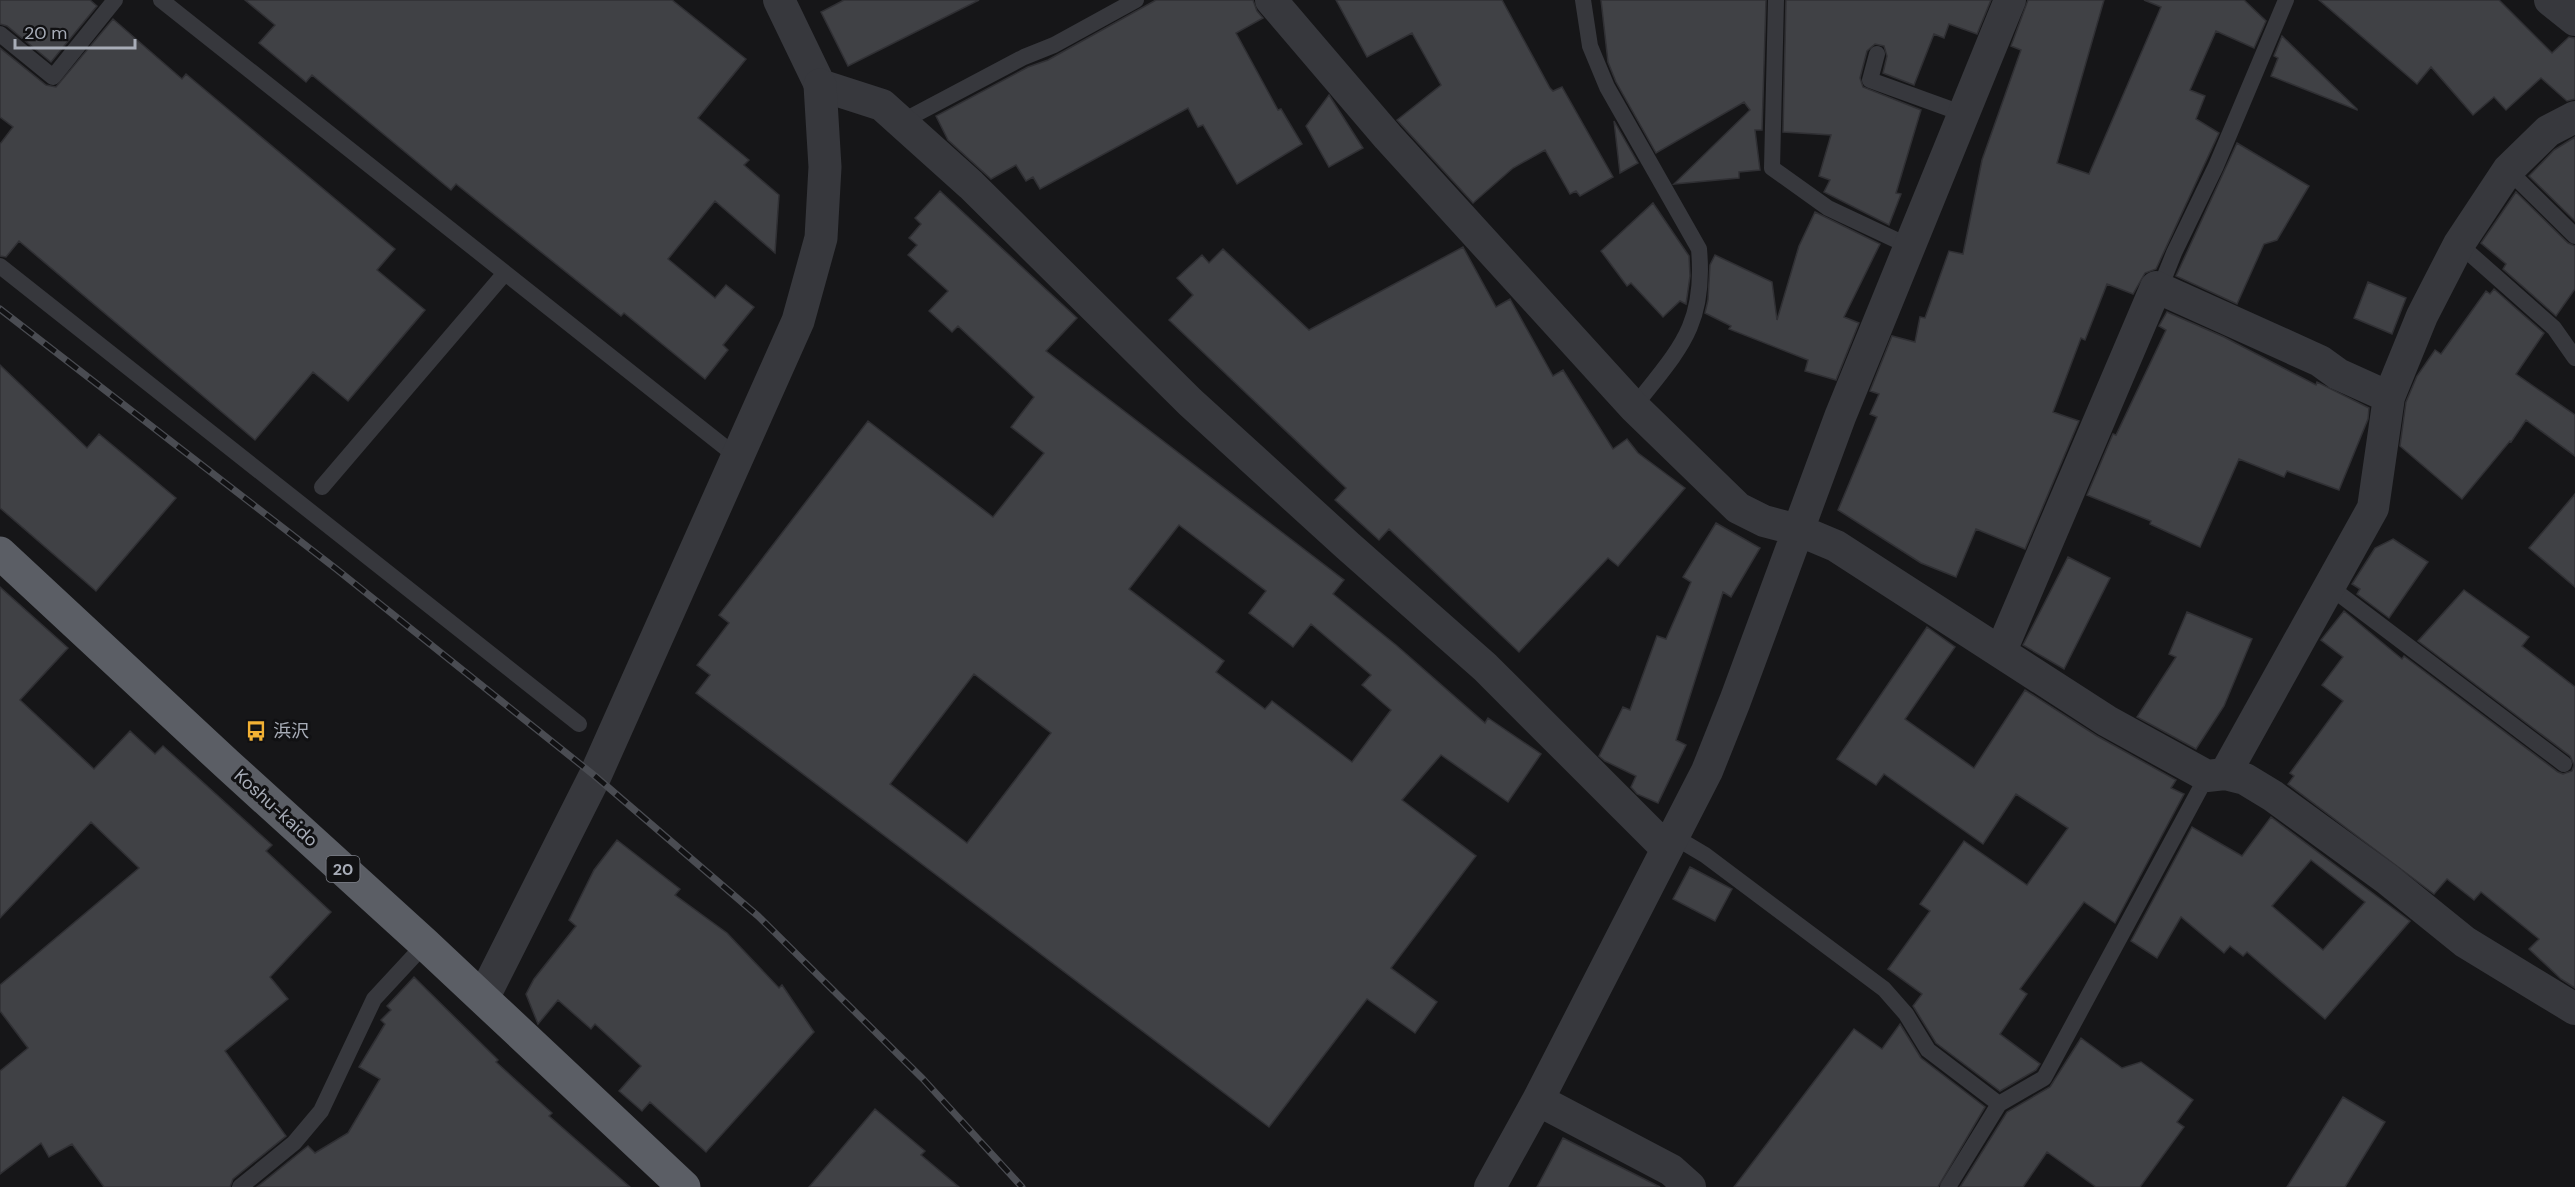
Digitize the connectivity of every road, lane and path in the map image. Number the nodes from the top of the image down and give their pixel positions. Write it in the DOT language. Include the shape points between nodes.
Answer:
graph roads {
  1 [pos="115,0"];
  2 [pos="161,0"];
  3 [pos="779,0"];
  4 [pos="1136,0"];
  5 [pos="1271,0"];
  6 [pos="1583,0"];
  7 [pos="1776,0"];
  8 [pos="2010,0"];
  9 [pos="2286,0"];
  10 [pos="2550,0"];
  11 [pos="2575,20"];
  12 [pos="0,34"];
  13 [pos="1877,54"];
  14 [pos="820,85"];
  15 [pos="1964,114"];
  16 [pos="2575,117"];
  17 [pos="901,122"];
  18 [pos="2508,170"];
  19 [pos="2575,236"];
  20 [pos="2459,244"];
  21 [pos="1911,247"];
  22 [pos="0,266"];
  23 [pos="505,273"];
  24 [pos="2160,288"];
  25 [pos="2575,358"];
  26 [pos="2389,397"];
  27 [pos="1634,407"];
  28 [pos="736,456"];
  29 [pos="322,487"];
  30 [pos="1798,530"];
  31 [pos="0,553"];
  32 [pos="2330,587"];
  33 [pos="2001,651"];
  34 [pos="579,724"];
  35 [pos="2564,764"];
  36 [pos="2216,775"];
  37 [pos="1670,842"];
  38 [pos="425,944"];
  39 [pos="483,998"];
  40 [pos="2575,1009"];
  41 [pos="1538,1100"];
  42 [pos="1999,1104"];
  43 [pos="240,1187"];
  44 [pos="684,1187"];
  45 [pos="1490,1187"];
  46 [pos="1690,1187"];
  47 [pos="1948,1187"];
  1 -- 12 [label="lane" via="53,77"];
  2 -- 23 [label="lane"];
  3 -- 14 [label="street"];
  4 -- 17 [label="lane"];
  5 -- 27 [label="street" via="1388,137"];
  6 -- 27 [label="lane" via="1590,46 1607,87 1699,249 1698,306 1687,338"];
  7 -- 21 [label="lane" via="1772,168 1828,208"];
  8 -- 15 [label="street"];
  9 -- 24 [label="lane"];
  10 -- 11 [label="street"];
  13 -- 15 [label="lane" via="1870,80"];
  14 -- 17 [label="street" via="882,105"];
  14 -- 28 [label="street" via="825,167 821,238 798,321"];
  15 -- 21 [label="street"];
  16 -- 18 [label="street" via="2548,131"];
  17 -- 37 [label="street" via="971,185 1190,402 1485,666"];
  18 -- 19 [label="lane"];
  18 -- 20 [label="street"];
  20 -- 25 [label="lane" via="2554,328"];
  20 -- 26 [label="street" via="2422,316"];
  21 -- 30 [label="street"];
  22 -- 34 [label="lane"];
  23 -- 28 [label="lane"];
  23 -- 29 [label="lane"];
  24 -- 26 [label="street"];
  24 -- 33 [label="street" via="2156,286"];
  26 -- 32 [label="street" via="2373,508"];
  27 -- 30 [label="street" via="1738,508 1764,521"];
  28 -- 39 [label="street" via="595,776"];
  30 -- 33 [label="street" via="1836,546"];
  30 -- 37 [label="street" via="1707,771"];
  31 -- 38 [label="highway, Koshu-kaido / 20"];
  32 -- 35 [label="lane"];
  32 -- 36 [label="street"];
  33 -- 36 [label="street" via="2107,721"];
  36 -- 40 [label="street" via="2245,778 2273,796 2465,942"];
  36 -- 42 [label="lane" via="2044,1078"];
  37 -- 41 [label="street"];
  37 -- 42 [label="lane" via="1705,855 1884,989 1906,1014 1928,1050"];
  38 -- 39 [label="highway, Koshu-kaido / 20"];
  38 -- 43 [label="lane" via="374,999 321,1111 294,1143"];
  39 -- 44 [label="highway, Koshu-kaido / 20"];
  41 -- 45 [label="street"];
  41 -- 46 [label="street" via="1671,1170"];
  42 -- 47 [label="lane"];
}
